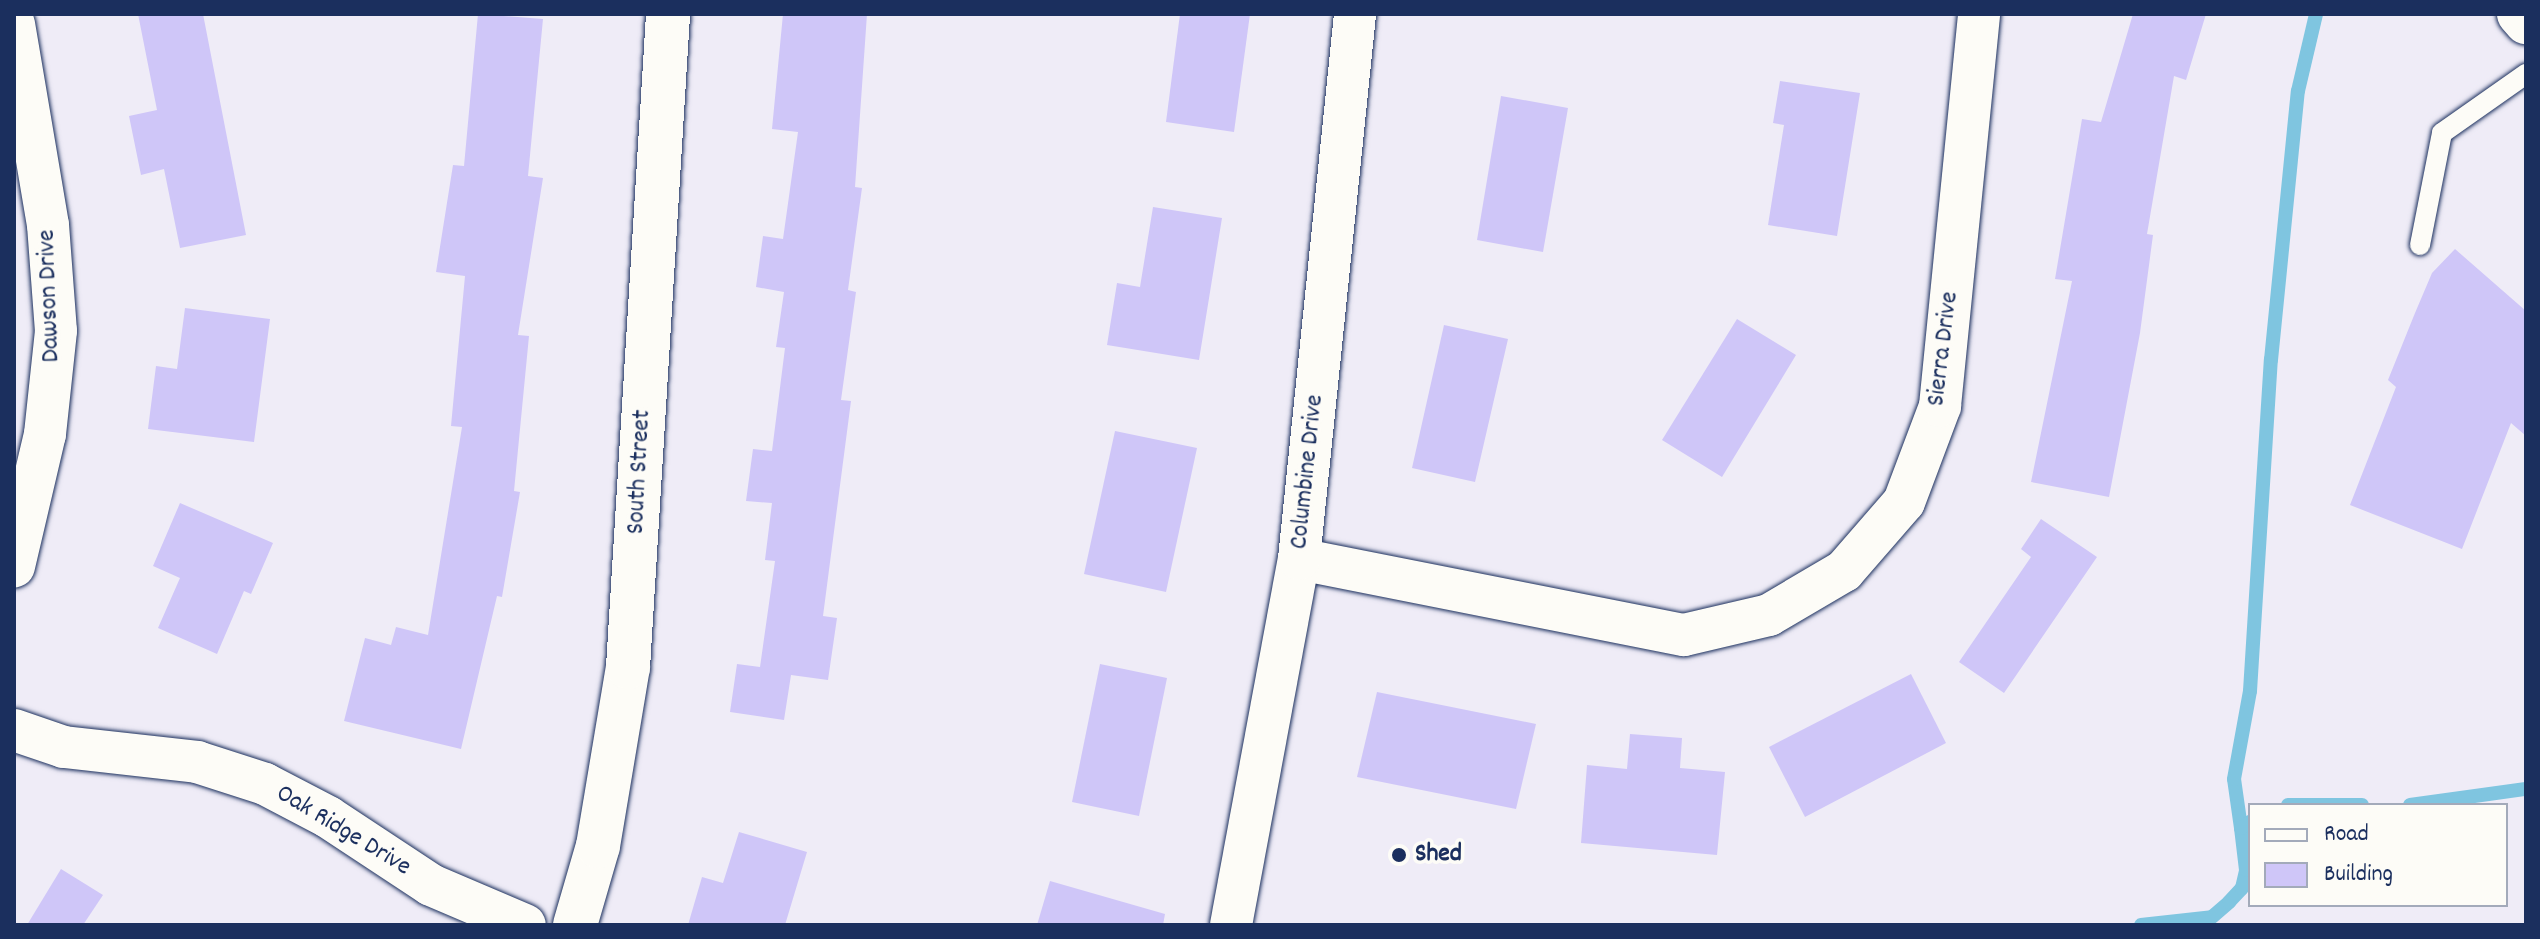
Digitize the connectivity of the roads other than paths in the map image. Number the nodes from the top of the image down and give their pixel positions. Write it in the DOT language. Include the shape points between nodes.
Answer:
graph roads {
  1 [pos="668,14"];
  2 [pos="1355,14"];
  3 [pos="1979,14"];
  4 [pos="2519,14"];
  5 [pos="2526,22"];
  6 [pos="14,24"];
  7 [pos="2526,74"];
  8 [pos="2420,245"];
  9 [pos="1299,559"];
  10 [pos="14,566"];
  11 [pos="14,730"];
  12 [pos="525,925"];
  13 [pos="575,925"];
  14 [pos="1231,925"];
  1 -- 13 [label="street, South Street" via="628,667 598,846"];
  2 -- 9 [label="street, Columbine Drive"];
  3 -- 9 [label="street, Sierra Drive" via="1940,406 1904,502 1844,571 1769,615 1684,635"];
  4 -- 5 [label="street"];
  6 -- 10 [label="street, Dawson Drive" via="48,225 56,331 45,434"];
  7 -- 8 [label="lane" via="2442,133"];
  9 -- 14 [label="street, Columbine Drive"];
  11 -- 12 [label="street, Oak Ridge Drive" via="64,747 197,762 265,784 328,817 431,885"];
}
